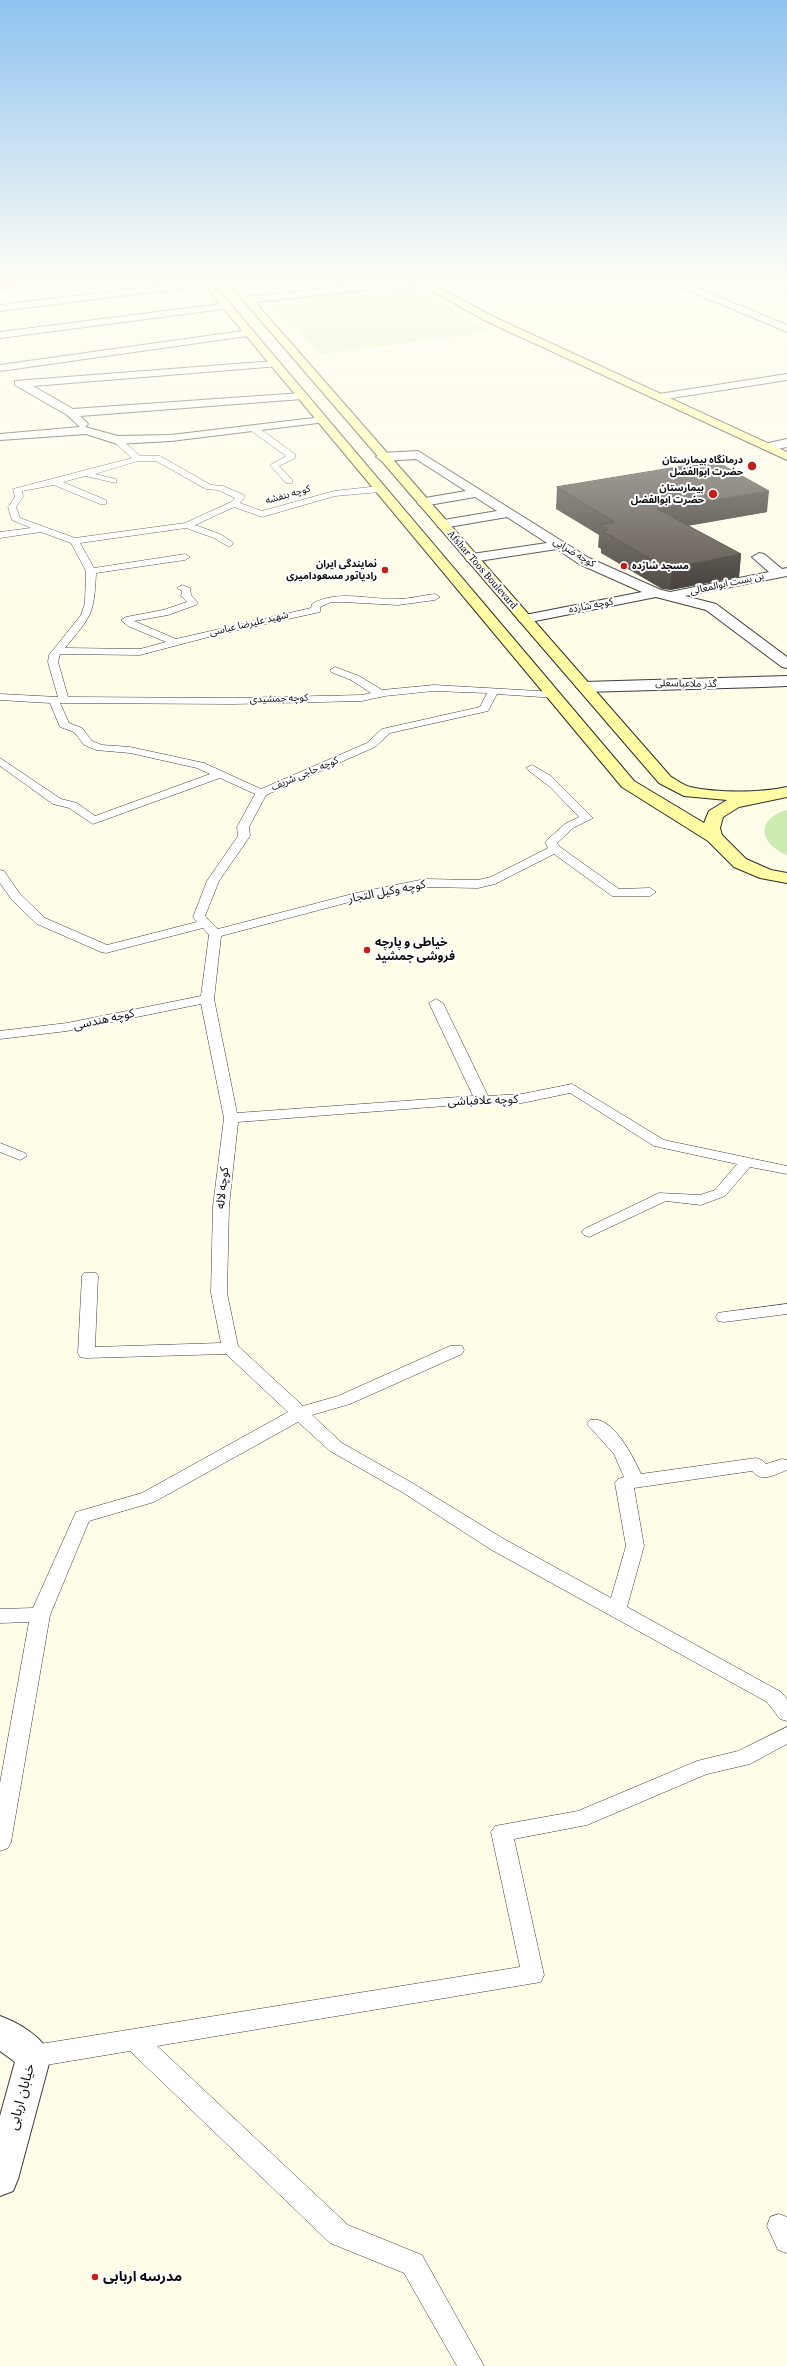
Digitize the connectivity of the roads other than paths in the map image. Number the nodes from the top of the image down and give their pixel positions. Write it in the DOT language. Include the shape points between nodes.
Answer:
graph roads {
  1 [pos="30,389"];
  2 [pos="296,389"];
  3 [pos="324,389"];
  4 [pos="643,389"];
  5 [pos="708,389"];
  6 [pos="302,396"];
  7 [pos="659,397"];
  8 [pos="71,413"];
  9 [pos="322,420"];
  10 [pos="253,428"];
  11 [pos="87,430"];
  12 [pos="0,437"];
  13 [pos="117,440"];
  14 [pos="787,443"];
  15 [pos="768,447"];
  16 [pos="787,456"];
  17 [pos="382,457"];
  18 [pos="138,459"];
  19 [pos="87,474"];
  20 [pos="289,481"];
  21 [pos="55,482"];
  22 [pos="113,482"];
  23 [pos="380,489"];
  24 [pos="478,493"];
  25 [pos="103,502"];
  26 [pos="423,502"];
  27 [pos="234,504"];
  28 [pos="510,513"];
  29 [pos="443,524"];
  30 [pos="187,525"];
  31 [pos="41,530"];
  32 [pos="0,535"];
  33 [pos="74,541"];
  34 [pos="229,544"];
  35 [pos="560,545"];
  36 [pos="185,557"];
  37 [pos="759,557"];
  38 [pos="472,558"];
  39 [pos="91,571"];
  40 [pos="783,572"];
  41 [pos="182,588"];
  42 [pos="662,595"];
  43 [pos="435,597"];
  44 [pos="525,619"];
  45 [pos="174,642"];
  46 [pos="57,651"];
  47 [pos="787,664"];
  48 [pos="335,670"];
  49 [pos="787,681"];
  50 [pos="584,687"];
  51 [pos="493,692"];
  52 [pos="379,693"];
  53 [pos="556,695"];
  54 [pos="1,697"];
  55 [pos="59,700"];
  56 [pos="0,761"];
  57 [pos="532,768"];
  58 [pos="218,775"];
  59 [pos="787,792"];
  60 [pos="261,793"];
  61 [pos="768,795"];
  62 [pos="714,837"];
  63 [pos="555,849"];
  64 [pos="0,874"];
  65 [pos="787,878"];
  66 [pos="650,892"];
  67 [pos="210,929"];
  68 [pos="207,998"];
  69 [pos="436,1003"];
  70 [pos="0,1035"];
  71 [pos="483,1101"];
  72 [pos="231,1118"];
  73 [pos="0,1147"];
  74 [pos="20,1156"];
  75 [pos="746,1162"];
  76 [pos="787,1170"];
  77 [pos="589,1232"];
  78 [pos="90,1276"];
  79 [pos="787,1309"];
  80 [pos="724,1317"];
  81 [pos="230,1348"];
  82 [pos="456,1350"];
  83 [pos="300,1413"];
  84 [pos="596,1424"];
  85 [pos="782,1465"];
  86 [pos="635,1481"];
  87 [pos="617,1610"];
  88 [pos="40,1615"];
  89 [pos="0,1616"];
  90 [pos="787,1713"];
  91 [pos="787,1735"];
  92 [pos="0,1842"];
  93 [pos="0,2031"];
  94 [pos="133,2039"];
  95 [pos="34,2056"];
  96 [pos="0,2179"];
  97 [pos="471,2366"];
  1 -- 8 [label="street"];
  2 -- 6 [label="main road"];
  3 -- 17 [label="main road, Afshar Toos Boulevard"];
  4 -- 7 [label="main road"];
  5 -- 7 [label="street"];
  6 -- 8 [label="street"];
  6 -- 9 [label="main road"];
  7 -- 15 [label="main road"];
  8 -- 11 [label="street"];
  9 -- 10 [label="street"];
  9 -- 23 [label="main road"];
  10 -- 13 [label="street" via="171,438"];
  10 -- 20 [label="lane" via="292,456 274,465"];
  11 -- 12 [label="street"];
  11 -- 13 [label="street"];
  13 -- 18 [label="lane"];
  14 -- 15 [label="street"];
  15 -- 16 [label="main road"];
  17 -- 24 [label="street, کوچه ضرابی" via="418,455"];
  17 -- 26 [label="main road, Afshar Toos Boulevard"];
  18 -- 19 [label="lane"];
  18 -- 27 [label="lane" via="157,458 209,487 220,488 242,497"];
  19 -- 21 [label="lane"];
  19 -- 22 [label="lane"];
  21 -- 25 [label="lane"];
  21 -- 31 [label="lane" via="18,489 19,497 12,507 16,520"];
  23 -- 27 [label="lane, کوچه بنفشه" via="334,494 262,514"];
  23 -- 53 [label="main road"];
  24 -- 26 [label="street"];
  24 -- 28 [label="street, کوچه ضرابی"];
  26 -- 29 [label="main road, Afshar Toos Boulevard"];
  27 -- 30 [label="lane"];
  28 -- 29 [label="street"];
  28 -- 35 [label="street, کوچه ضرابی"];
  29 -- 38 [label="main road, Afshar Toos Boulevard"];
  30 -- 33 [label="lane"];
  30 -- 34 [label="lane" via="217,536"];
  31 -- 32 [label="lane"];
  31 -- 33 [label="lane"];
  33 -- 39 [label="lane"];
  35 -- 38 [label="street"];
  35 -- 42 [label="street, کوچه ضرابی" via="584,561"];
  36 -- 39 [label="lane"];
  37 -- 40 [label="street"];
  38 -- 44 [label="main road, Afshar Toos Boulevard"];
  39 -- 46 [label="lane" via="90,603 86,616"];
  40 -- 42 [label="street, بن بست ابوالمعالی"];
  41 -- 45 [label="lane" via="188,590 186,596 193,603 165,613 126,620"];
  42 -- 44 [label="street, کوچه شازده"];
  42 -- 47 [label="street, کوچه ضرابی" via="711,607"];
  43 -- 45 [label="lane, شهید علیرضا عباسی" via="398,602 328,600 315,606 317,610"];
  44 -- 50 [label="main road, Afshar Toos Boulevard"];
  45 -- 46 [label="lane, شهید علیرضا عباسی" via="140,652"];
  46 -- 55 [label="lane" via="53,662"];
  48 -- 52 [label="lane" via="355,678"];
  49 -- 50 [label="street, گذر ملاعباسعلی" via="740,685 649,683"];
  50 -- 61 [label="main road, Afshar Toos Boulevard" via="665,780 684,791 711,795"];
  51 -- 52 [label="lane, کوچه جمشیدی" via="436,689"];
  51 -- 53 [label="lane, کوچه جمشیدی"];
  51 -- 60 [label="lane, کوچه حاجی شریف" via="484,709 386,731 372,745"];
  52 -- 55 [label="lane, کوچه جمشیدی" via="362,698 233,701"];
  53 -- 62 [label="main road" via="628,784"];
  54 -- 55 [label="lane, کوچه جمشیدی"];
  55 -- 58 [label="lane" via="64,725 78,730 88,743 100,748 130,750 200,765"];
  56 -- 58 [label="lane" via="57,802 73,805 93,821"];
  57 -- 63 [label="lane" via="559,788 572,805 587,818 569,826 551,842"];
  58 -- 60 [label="lane"];
  59 -- 61 [label="main road"];
  60 -- 67 [label="lane, کوچه حاجی شریف" via="243,827 244,836 213,881 199,918"];
  61 -- 62 [label="main road" via="734,804 715,815 711,828"];
  62 -- 65 [label="main road" via="740,863 766,874"];
  63 -- 66 [label="lane" via="616,893"];
  63 -- 67 [label="lane, کوچه وکیل التجار" via="495,880 478,884 425,883"];
  64 -- 67 [label="lane, کوچه وکیل التجار" via="16,897 41,921 106,949"];
  67 -- 68 [label="lane, کوچه لاله"];
  68 -- 70 [label="lane, کوچه هندسی" via="67,1027"];
  68 -- 72 [label="lane, کوچه لاله"];
  69 -- 71 [label="lane"];
  71 -- 72 [label="lane, کوچه علافباشی"];
  71 -- 75 [label="lane, کوچه علافباشی" via="536,1098 572,1088 659,1143"];
  72 -- 81 [label="lane, کوچه لاله" via="221,1206 219,1293"];
  73 -- 74 [label="lane"];
  75 -- 76 [label="lane, کوچه علافباشی"];
  75 -- 77 [label="lane" via="720,1193 700,1200 664,1196"];
  78 -- 81 [label="lane" via="86,1353"];
  79 -- 80 [label="lane"];
  81 -- 83 [label="lane"];
  82 -- 83 [label="lane" via="344,1400"];
  83 -- 87 [label="lane" via="336,1447 408,1488 497,1544"];
  83 -- 88 [label="lane" via="148,1498 82,1517"];
  84 -- 86 [label="lane" via="622,1451"];
  85 -- 86 [label="lane" via="763,1472 756,1464"];
  86 -- 87 [label="lane" via="624,1483 635,1546"];
  87 -- 90 [label="lane" via="774,1697"];
  88 -- 89 [label="lane"];
  88 -- 92 [label="lane"];
  91 -- 94 [label="lane" via="743,1758 704,1767 580,1819 502,1832 533,1975"];
  93 -- 95 [label="street, خیابان اربابی"];
  94 -- 95 [label="lane"];
  94 -- 97 [label="lane" via="339,2234 413,2264"];
  95 -- 96 [label="street, خیابان اربابی"];
}
